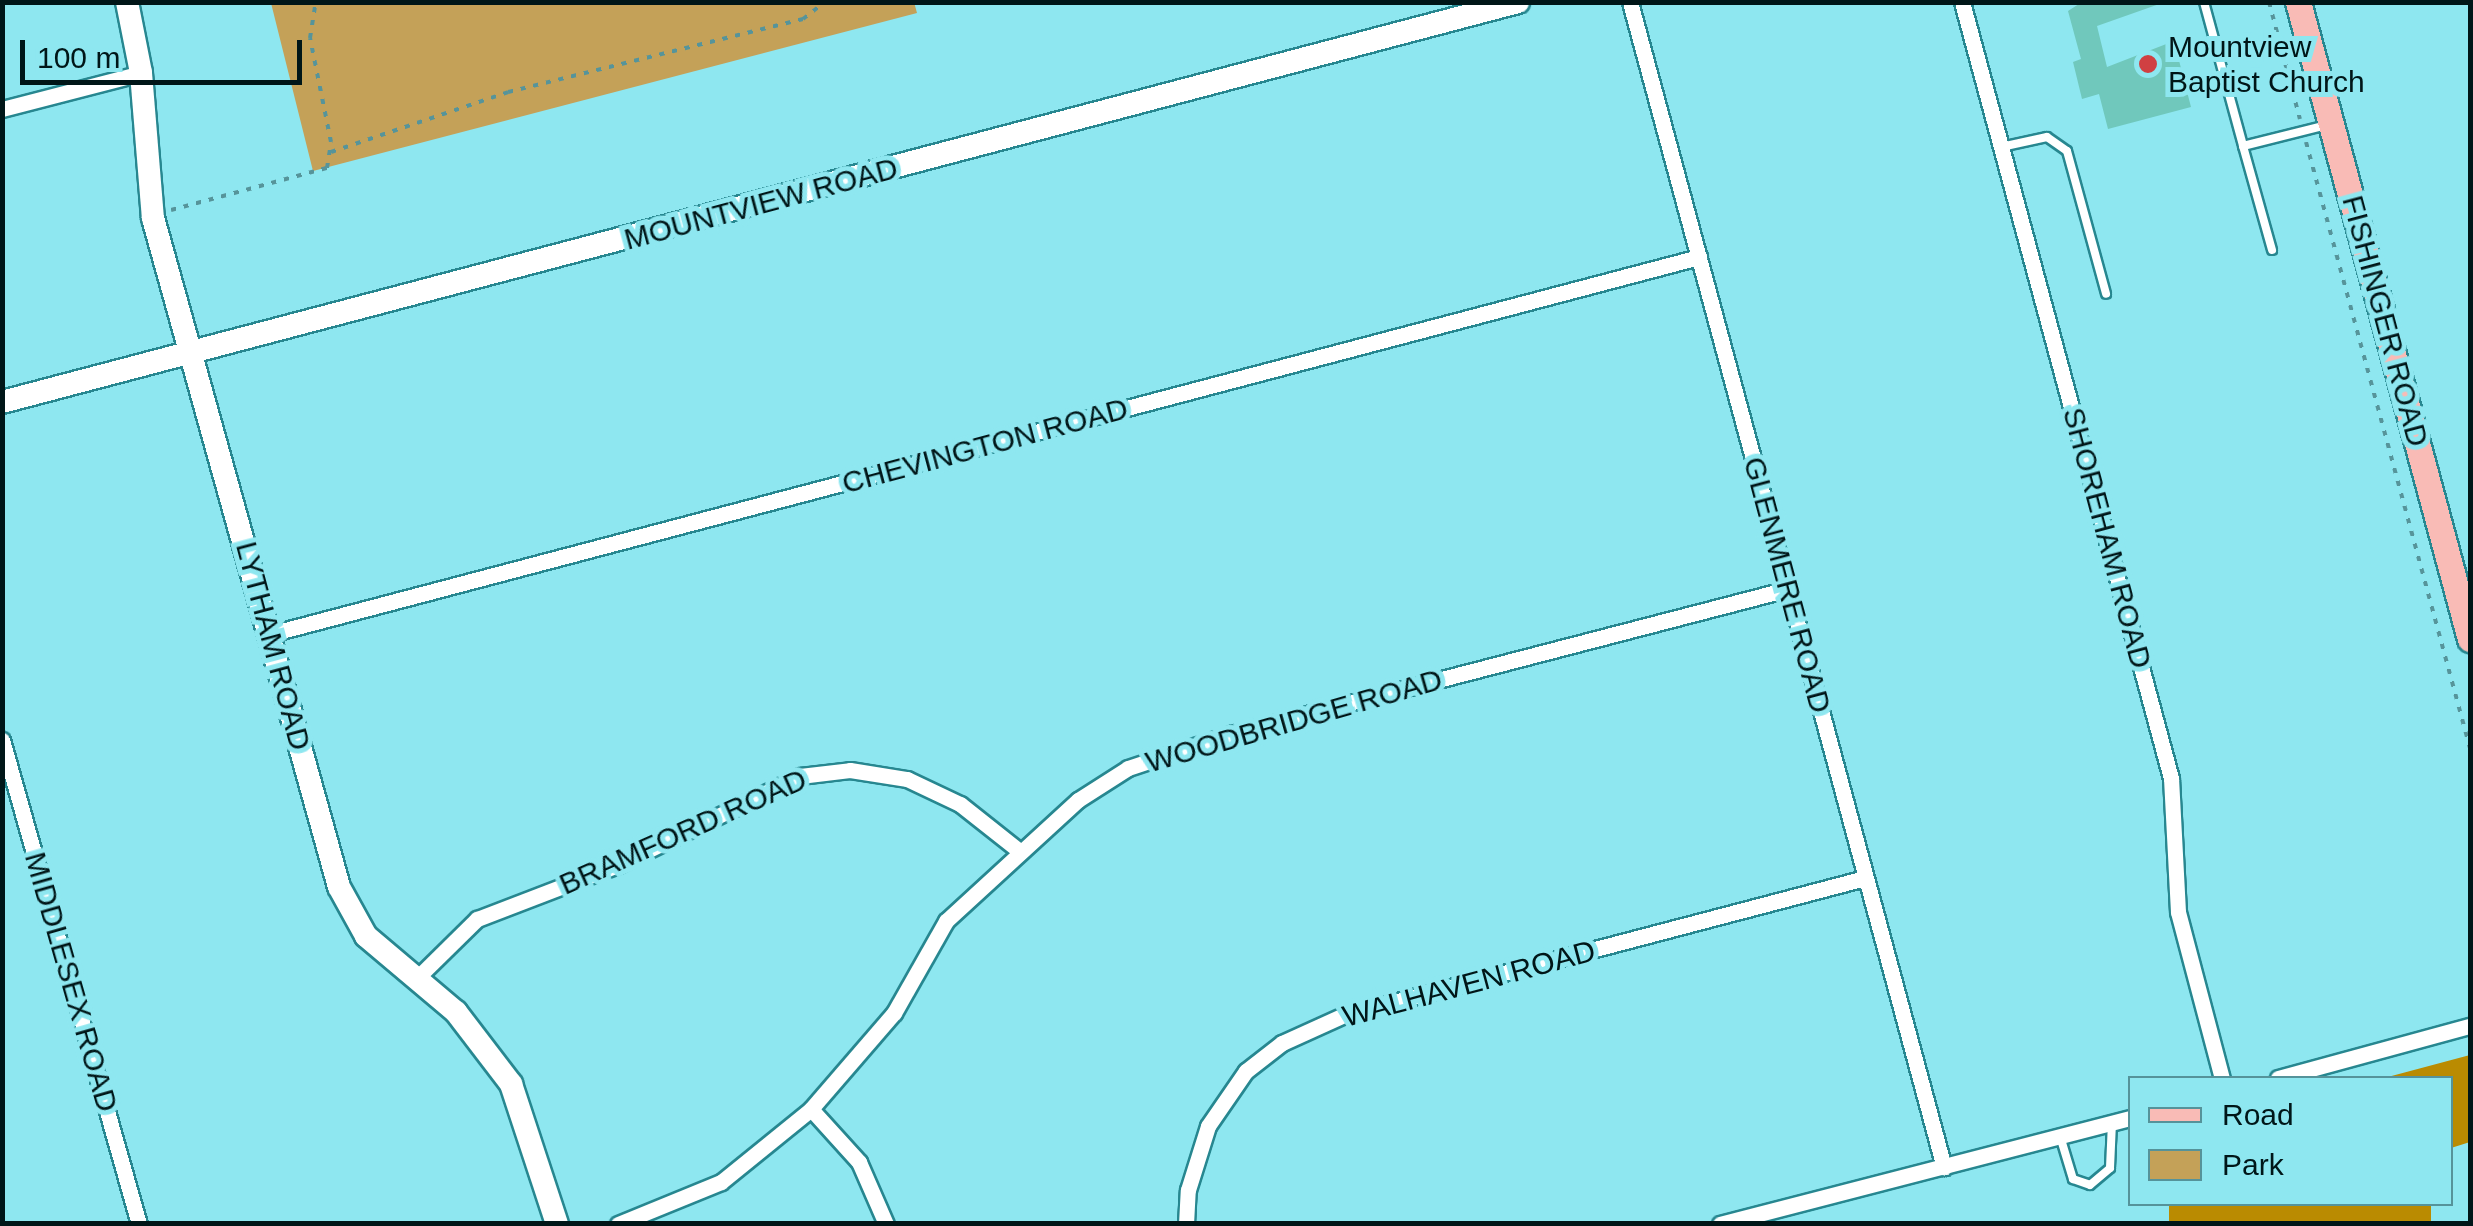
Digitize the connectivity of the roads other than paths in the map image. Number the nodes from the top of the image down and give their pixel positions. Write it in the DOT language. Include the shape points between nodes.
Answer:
graph roads {
  1 [pos="127,2"];
  2 [pos="1518,2"];
  3 [pos="1630,2"];
  4 [pos="1962,2"];
  5 [pos="2204,2"];
  6 [pos="2298,2"];
  7 [pos="141,73"];
  8 [pos="2,110"];
  9 [pos="2331,124"];
  10 [pos="2243,146"];
  11 [pos="2001,147"];
  12 [pos="2272,250"];
  13 [pos="1699,257"];
  14 [pos="2106,294"];
  15 [pos="190,352"];
  16 [pos="2,402"];
  17 [pos="1788,589"];
  18 [pos="270,634"];
  19 [pos="2470,639"];
  20 [pos="2,740"];
  21 [pos="1018,850"];
  22 [pos="1865,878"];
  23 [pos="416,979"];
  24 [pos="2470,1026"];
  25 [pos="2221,1076"];
  26 [pos="2285,1076"];
  27 [pos="811,1109"];
  28 [pos="2128,1118"];
  29 [pos="2112,1122"];
  30 [pos="2060,1136"];
  31 [pos="1944,1167"];
  32 [pos="138,1224"];
  33 [pos="557,1224"];
  34 [pos="618,1224"];
  35 [pos="886,1224"];
  36 [pos="1186,1224"];
  37 [pos="1720,1224"];
  1 -- 7 [label="street, LYTHAM ROAD"];
  2 -- 15 [label="street, MOUNTVIEW ROAD"];
  3 -- 13 [label="street, GLENMERE ROAD"];
  4 -- 11 [label="street, SHOREHAM ROAD"];
  5 -- 10 [label="lane"];
  6 -- 9 [label="main road, FISHINGER ROAD"];
  7 -- 8 [label="street"];
  7 -- 15 [label="street, LYTHAM ROAD" via="150,203"];
  9 -- 10 [label="lane"];
  9 -- 19 [label="main road, FISHINGER ROAD"];
  10 -- 12 [label="lane"];
  11 -- 14 [label="lane" via="2047,137 2067,151"];
  11 -- 25 [label="street, SHOREHAM ROAD" via="2172,778 2178,912"];
  13 -- 17 [label="street, GLENMERE ROAD"];
  13 -- 18 [label="street, CHEVINGTON ROAD"];
  15 -- 16 [label="street, MOUNTVIEW ROAD"];
  15 -- 18 [label="street, LYTHAM ROAD"];
  17 -- 21 [label="street, WOODBRIDGE ROAD" via="1178,749 1094,789"];
  17 -- 22 [label="street, GLENMERE ROAD"];
  18 -- 23 [label="street, LYTHAM ROAD" via="350,916"];
  20 -- 32 [label="street, MIDDLESEX ROAD"];
  21 -- 23 [label="street, BRAMFORD ROAD" via="960,804 908,779 850,770 800,776 618,864 477,919"];
  21 -- 27 [label="street, WOODBRIDGE ROAD" via="946,921 894,1012"];
  22 -- 31 [label="street, GLENMERE ROAD"];
  22 -- 36 [label="street, WALHAVEN ROAD" via="1344,1015 1282,1044 1246,1071 1208,1126 1188,1190"];
  23 -- 33 [label="street, LYTHAM ROAD" via="476,1034 511,1084"];
  24 -- 26 [label="street"];
  27 -- 34 [label="street, WOODBRIDGE ROAD" via="721,1182"];
  27 -- 35 [label="street" via="859,1162"];
  28 -- 29 [label="street"];
  29 -- 30 [label="street"];
  29 -- 30 [label="lane" via="2110,1168 2090,1185 2074,1179"];
  30 -- 31 [label="street"];
  31 -- 37 [label="street"];
}
